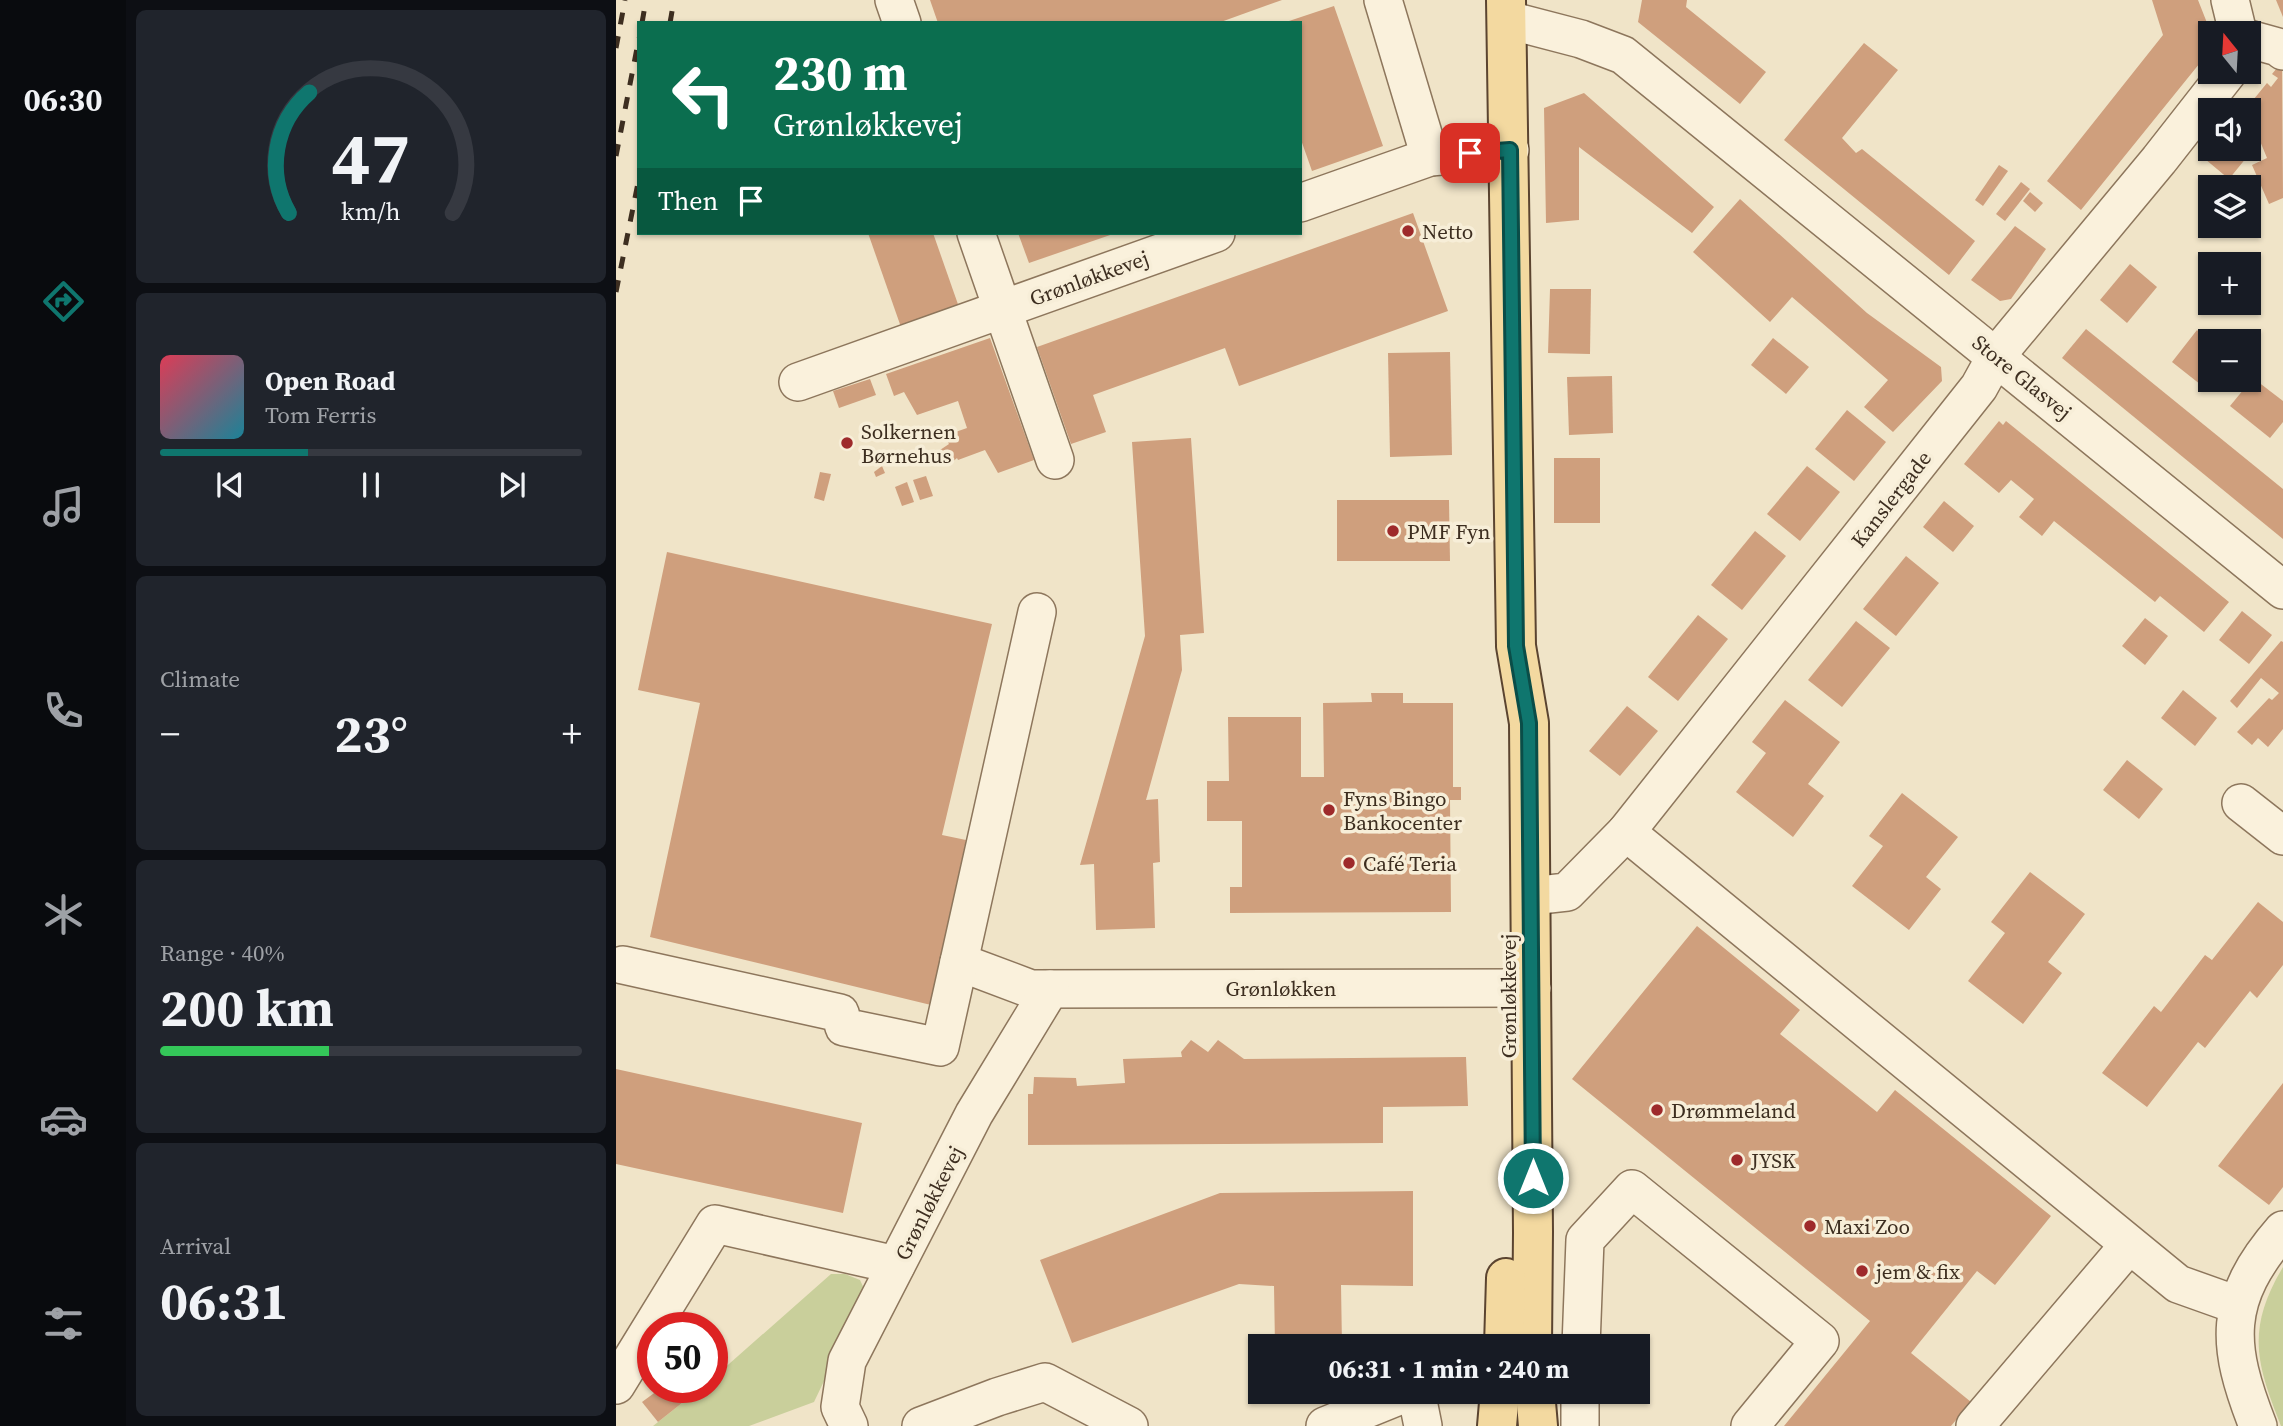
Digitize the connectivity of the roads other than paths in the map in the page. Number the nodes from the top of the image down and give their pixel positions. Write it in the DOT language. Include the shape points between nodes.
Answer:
graph roads {
  1 [pos="894,0"];
  2 [pos="1383,0"];
  3 [pos="2230,0"];
  4 [pos="1507,10"];
  5 [pos="901,21"];
  6 [pos="2235,21"];
  7 [pos="2261,42"];
  8 [pos="2283,51"];
  9 [pos="2219,84"];
  10 [pos="1510,150"];
  11 [pos="1430,156"];
  12 [pos="1302,202"];
  13 [pos="976,235"];
  14 [pos="1210,235"];
  15 [pos="1002,309"];
  16 [pos="1996,356"];
  17 [pos="798,382"];
  18 [pos="1055,460"];
  19 [pos="2283,590"];
  20 [pos="1037,612"];
  21 [pos="1516,646"];
  22 [pos="2241,803"];
  23 [pos="1626,832"];
  24 [pos="2283,836"];
  25 [pos="1531,896"];
  26 [pos="959,962"];
  27 [pos="623,965"];
  28 [pos="1520,988"];
  29 [pos="1040,989"];
  30 [pos="2283,1230"];
  31 [pos="1533,1232"];
  32 [pos="1585,1240"];
  33 [pos="2129,1245"];
  34 [pos="897,1265"];
  35 [pos="2237,1305"];
  36 [pos="1505,1334"];
  37 [pos="1532,1334"];
  38 [pos="1581,1334"];
  39 [pos="616,1385"];
  40 [pos="1381,1404"];
  41 [pos="1417,1404"];
  42 [pos="1536,1404"];
  43 [pos="1580,1404"];
  44 [pos="849,1426"];
  45 [pos="921,1426"];
  46 [pos="1129,1426"];
  47 [pos="1325,1426"];
  48 [pos="1423,1426"];
  49 [pos="1538,1426"];
  50 [pos="1580,1426"];
  51 [pos="1750,1426"];
  52 [pos="1975,1426"];
  53 [pos="2258,1426"];
  1 -- 5 [label="street"];
  2 -- 11 [label="street"];
  3 -- 6 [label="street"];
  4 -- 10 [label="main road, Grønløkkevej"];
  4 -- 16 [label="street, Store Glasvej" via="1623,55"];
  7 -- 8 [label="street"];
  9 -- 16 [label="street, Kanslergade"];
  10 -- 11 [label="street"];
  10 -- 21 [label="main road, Grønløkkevej"];
  11 -- 12 [label="street"];
  13 -- 15 [label="street, Grønløkkevej"];
  14 -- 15 [label="street, Grønløkkevej"];
  15 -- 17 [label="street, Grønløkkevej"];
  15 -- 18 [label="street, Grønløkkevej"];
  16 -- 19 [label="street, Store Glasvej"];
  16 -- 23 [label="street, Kanslergade" via="1979,387"];
  20 -- 26 [label="street"];
  21 -- 25 [label="main road, Grønløkkevej" via="1529,723"];
  21 -- 28 [label="main road, Grønløkkevej" via="1504,725"];
  22 -- 24 [label="street"];
  23 -- 25 [label="street, Kanslergade" via="1567,892"];
  23 -- 33 [label="street"];
  25 -- 28 [label="main road, Grønløkkevej"];
  26 -- 27 [label="street" via="940,1047 844,1027 840,1013"];
  26 -- 29 [label="street"];
  28 -- 29 [label="street, Grønløkken"];
  28 -- 31 [label="main road, Grønløkkevej"];
  28 -- 36 [label="main road, Grønløkkevej"];
  29 -- 34 [label="street, Grønløkkevej"];
  30 -- 35 [label="street"];
  31 -- 32 [label="street"];
  31 -- 37 [label="main road, Grønløkkevej"];
  32 -- 38 [label="street"];
  32 -- 51 [label="street" via="1632,1189 1820,1341"];
  33 -- 35 [label="street" via="2178,1284"];
  33 -- 52 [label="street"];
  34 -- 39 [label="street" via="715,1224"];
  34 -- 44 [label="street, Grønløkkevej" via="847,1362 840,1407"];
  35 -- 53 [label="street" via="2238,1368"];
  40 -- 47 [label="street"];
  41 -- 48 [label="street"];
  42 -- 49 [label="main road"];
  43 -- 50 [label="street"];
  45 -- 46 [label="street" via="1045,1382"];
}
